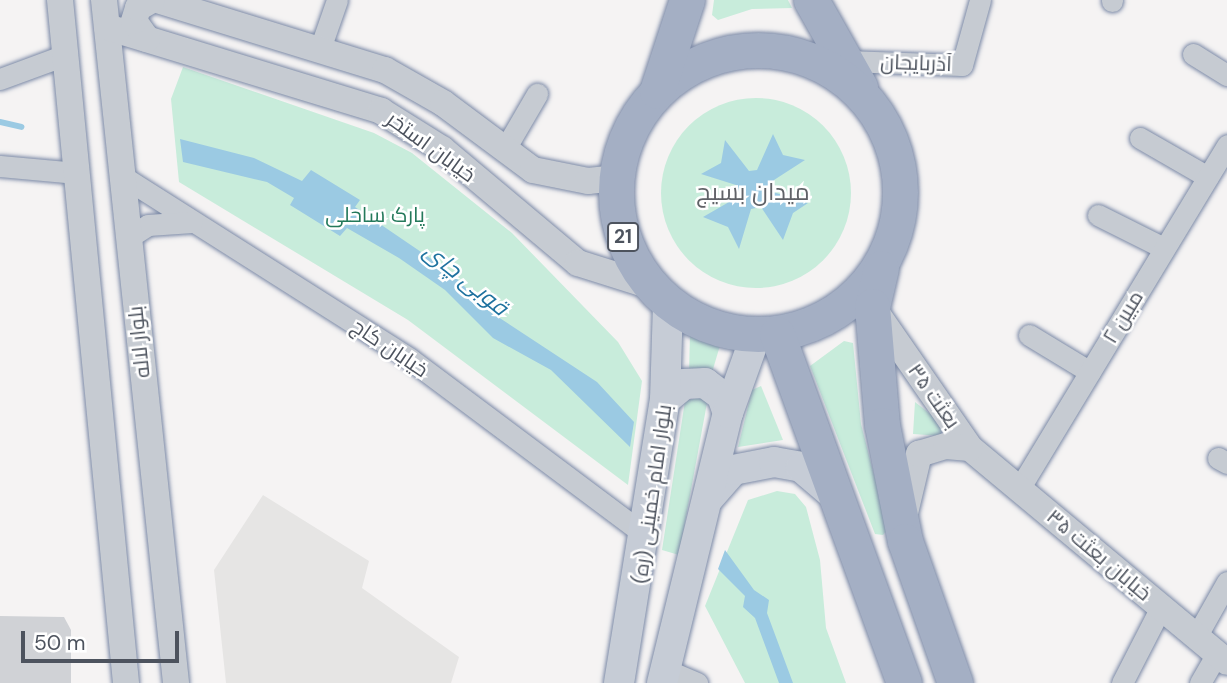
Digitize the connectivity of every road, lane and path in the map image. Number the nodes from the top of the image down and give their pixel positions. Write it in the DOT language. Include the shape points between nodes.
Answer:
graph roads {
  1 [pos="60,0"];
  2 [pos="104,0"];
  3 [pos="155,0"];
  4 [pos="337,0"];
  5 [pos="687,0"];
  6 [pos="811,0"];
  7 [pos="980,0"];
  8 [pos="107,27"];
  9 [pos="148,38"];
  10 [pos="321,46"];
  11 [pos="1193,54"];
  12 [pos="65,55"];
  13 [pos="845,61"];
  14 [pos="1227,75"];
  15 [pos="0,79"];
  16 [pos="657,91"];
  17 [pos="537,94"];
  18 [pos="874,111"];
  19 [pos="1140,138"];
  20 [pos="1227,145"];
  21 [pos="505,149"];
  22 [pos="0,166"];
  23 [pos="77,173"];
  24 [pos="122,176"];
  25 [pos="1208,177"];
  26 [pos="615,178"];
  27 [pos="1098,215"];
  28 [pos="192,222"];
  29 [pos="128,238"];
  30 [pos="1164,248"];
  31 [pos="883,262"];
  32 [pos="659,294"];
  33 [pos="872,306"];
  34 [pos="766,334"];
  35 [pos="1029,335"];
  36 [pos="1090,372"];
  37 [pos="665,400"];
  38 [pos="728,413"];
  39 [pos="970,448"];
  40 [pos="1019,489"];
  41 [pos="835,496"];
  42 [pos="709,498"];
  43 [pos="904,535"];
  44 [pos="647,536"];
  45 [pos="857,556"];
  46 [pos="1227,582"];
  47 [pos="1161,607"];
  48 [pos="1196,636"];
  49 [pos="1222,658"];
  50 [pos="664,676"];
  51 [pos="126,683"];
  52 [pos="176,683"];
  53 [pos="619,683"];
  54 [pos="697,683"];
  55 [pos="904,683"];
  56 [pos="955,683"];
  57 [pos="1122,683"];
  58 [pos="1200,683"];
  1 -- 12 [label="street"];
  2 -- 8 [label="street, بلوار لاله"];
  3 -- 9 [label="street" via="138,9 134,21"];
  3 -- 10 [label="street, خیابان استخر"];
  4 -- 10 [label="street"];
  5 -- 16 [label="highway, 21"];
  6 -- 13 [label="highway, 21"];
  7 -- 13 [label="street, آذربایجان" via="962,65"];
  8 -- 9 [label="street, خیابان استخر"];
  8 -- 24 [label="street, بلوار لاله"];
  9 -- 32 [label="street, خیابان استخر" via="381,111 442,149 578,263"];
  10 -- 21 [label="street, خیابان استخر" via="410,83"];
  11 -- 14 [label="street"];
  12 -- 15 [label="street"];
  12 -- 23 [label="street"];
  13 -- 18 [label="highway, 21"];
  16 -- 18 [label="highway, 21" via="709,58 770,51 829,69"];
  16 -- 26 [label="highway, 21" via="629,131"];
  17 -- 21 [label="street"];
  18 -- 31 [label="highway, 21" via="893,148 900,188 896,229"];
  19 -- 25 [label="street"];
  20 -- 25 [label="street, مبین ۲"];
  21 -- 26 [label="street, خیابان استخر" via="553,177"];
  22 -- 23 [label="street"];
  23 -- 51 [label="street"];
  24 -- 28 [label="street, خیابان کاج"];
  24 -- 29 [label="street, بلوار لاله"];
  25 -- 30 [label="street, مبین ۲"];
  26 -- 32 [label="highway, 21" via="620,228"];
  27 -- 30 [label="street"];
  28 -- 29 [label="street" via="148,225"];
  28 -- 44 [label="street, خیابان کاج" via="410,359"];
  29 -- 52 [label="street, بلوار لاله"];
  30 -- 36 [label="street, مبین ۲"];
  31 -- 33 [label="highway, 21"];
  31 -- 34 [label="highway, 21" via="835,312"];
  32 -- 34 [label="highway" via="709,326"];
  32 -- 37 [label="main road, بلوار امام خمینی (ره)"];
  33 -- 39 [label="street, بعثت ۳۵"];
  33 -- 43 [label="highway, 21" via="882,425"];
  34 -- 38 [label="main road"];
  34 -- 41 [label="highway"];
  35 -- 36 [label="street"];
  36 -- 40 [label="street, مبین ۲"];
  37 -- 38 [label="main road" via="684,384 705,383 722,396"];
  37 -- 44 [label="main road, بلوار امام خمینی (ره)"];
  38 -- 42 [label="main road"];
  39 -- 40 [label="street, خیابان بعثت ۳۵"];
  39 -- 43 [label="street, بعثت ۳۵" via="946,446 919,454"];
  40 -- 47 [label="street, خیابان بعثت ۳۵"];
  41 -- 42 [label="main road" via="824,480 801,467 774,461 733,470"];
  41 -- 45 [label="highway"];
  42 -- 50 [label="main road"];
  43 -- 45 [label="highway" via="881,559"];
  43 -- 56 [label="highway, 21"];
  44 -- 53 [label="main road, بلوار امام خمینی (ره)"];
  45 -- 55 [label="highway"];
  46 -- 48 [label="street"];
  47 -- 48 [label="street, خیابان بعثت ۳۵"];
  47 -- 57 [label="street"];
  48 -- 49 [label="street, خیابان بعثت ۳۵"];
  49 -- 58 [label="street"];
  50 -- 54 [label="street"];
}
